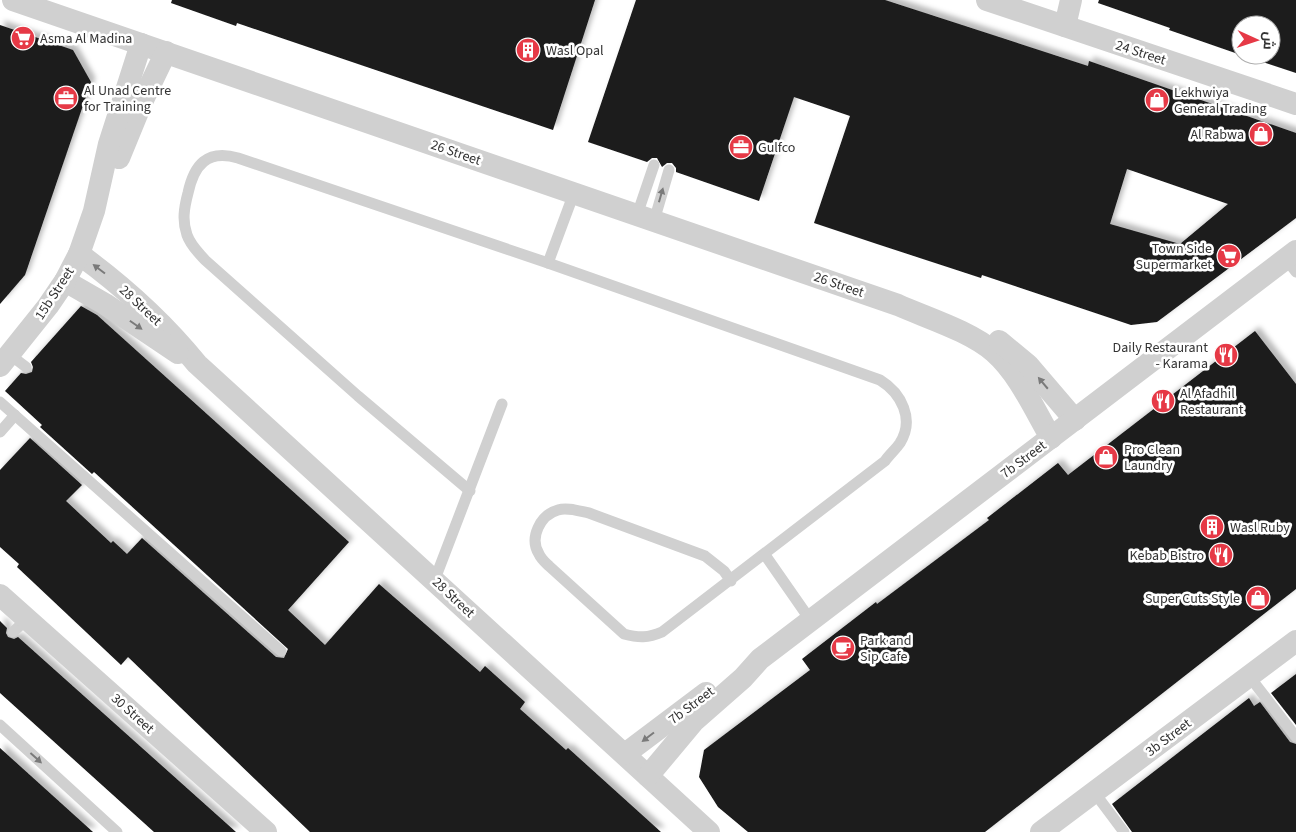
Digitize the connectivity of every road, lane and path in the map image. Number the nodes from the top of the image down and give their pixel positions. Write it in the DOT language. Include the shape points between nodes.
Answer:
graph roads {
  1 [pos="13,0"];
  2 [pos="986,0"];
  3 [pos="1072,0"];
  4 [pos="1043,9"];
  5 [pos="1065,26"];
  6 [pos="141,44"];
  7 [pos="166,52"];
  8 [pos="1296,104"];
  9 [pos="654,165"];
  10 [pos="668,170"];
  11 [pos="574,193"];
  12 [pos="94,211"];
  13 [pos="646,218"];
  14 [pos="78,254"];
  15 [pos="1294,259"];
  16 [pos="548,263"];
  17 [pos="64,281"];
  18 [pos="898,304"];
  19 [pos="12,362"];
  20 [pos="197,364"];
  21 [pos="0,402"];
  22 [pos="502,404"];
  23 [pos="15,415"];
  24 [pos="1074,420"];
  25 [pos="0,432"];
  26 [pos="1051,438"];
  27 [pos="470,491"];
  28 [pos="765,555"];
  29 [pos="435,579"];
  30 [pos="731,581"];
  31 [pos="0,595"];
  32 [pos="810,621"];
  33 [pos="1296,641"];
  34 [pos="281,651"];
  35 [pos="760,659"];
  36 [pos="1249,676"];
  37 [pos="0,725"];
  38 [pos="1296,737"];
  39 [pos="625,754"];
  40 [pos="648,776"];
  41 [pos="1094,792"];
  42 [pos="117,832"];
  43 [pos="266,832"];
  44 [pos="709,832"];
  45 [pos="1040,832"];
  46 [pos="1124,832"];
  1 -- 6 [label="street, 26 Street"];
  2 -- 4 [label="street, 24 Street"];
  3 -- 5 [label="street"];
  4 -- 5 [label="street, 24 Street"];
  5 -- 8 [label="street, 24 Street"];
  6 -- 7 [label="street, 26 Street"];
  6 -- 12 [label="street, 15b Street" via="109,144"];
  7 -- 11 [label="street, 26 Street"];
  7 -- 12 [label="street, 15b Street"];
  9 -- 13 [label="lane"];
  13 -- 10 [label="lane, one-way"];
  11 -- 13 [label="street, 26 Street"];
  11 -- 16 [label="lane"];
  12 -- 14 [label="street, 15b Street"];
  13 -- 18 [label="street, 26 Street"];
  14 -- 17 [label="street, 15b Street"];
  20 -- 14 [label="street, 28 Street, one-way" via="141,303"];
  15 -- 24 [label="street, 7b Street"];
  16 -- 27 [label="lane" via="227,154 205,160 191,178 185,226 192,245 205,260"];
  16 -- 28 [label="lane" via="880,380 901,400 905,429 900,443 885,461"];
  17 -- 19 [label="street, 15b Street"];
  17 -- 20 [label="street, 28 Street, one-way"];
  24 -- 18 [label="street, 26 Street, one-way" via="1028,365 997,339 947,314"];
  18 -- 26 [label="street, 26 Street" via="970,336 994,351 1012,372"];
  20 -- 29 [label="street, 28 Street"];
  21 -- 23 [label="lane"];
  22 -- 27 [label="lane"];
  23 -- 25 [label="lane"];
  23 -- 34 [label="lane"];
  24 -- 26 [label="street, 7b Street"];
  26 -- 32 [label="street, 7b Street"];
  27 -- 29 [label="lane"];
  28 -- 30 [label="lane"];
  28 -- 32 [label="lane"];
  29 -- 39 [label="street, 28 Street"];
  30 -- 30 [label="lane" via="662,632 650,637 624,634 538,554 535,541 538,527 546,516 559,509 589,513 705,556"];
  31 -- 43 [label="street, 30 Street" via="20,626"];
  32 -- 35 [label="street, 7b Street"];
  33 -- 36 [label="street, 3b Street"];
  35 -- 39 [label="street, 7b Street, one-way" via="728,677"];
  35 -- 40 [label="street, 7b Street" via="694,721"];
  36 -- 38 [label="lane"];
  36 -- 41 [label="street, 3b Street"];
  37 -- 42 [label="lane, one-way"];
  39 -- 40 [label="street, 28 Street"];
  40 -- 44 [label="street, 28 Street"];
  41 -- 45 [label="street, 3b Street"];
  41 -- 46 [label="lane"];
}
